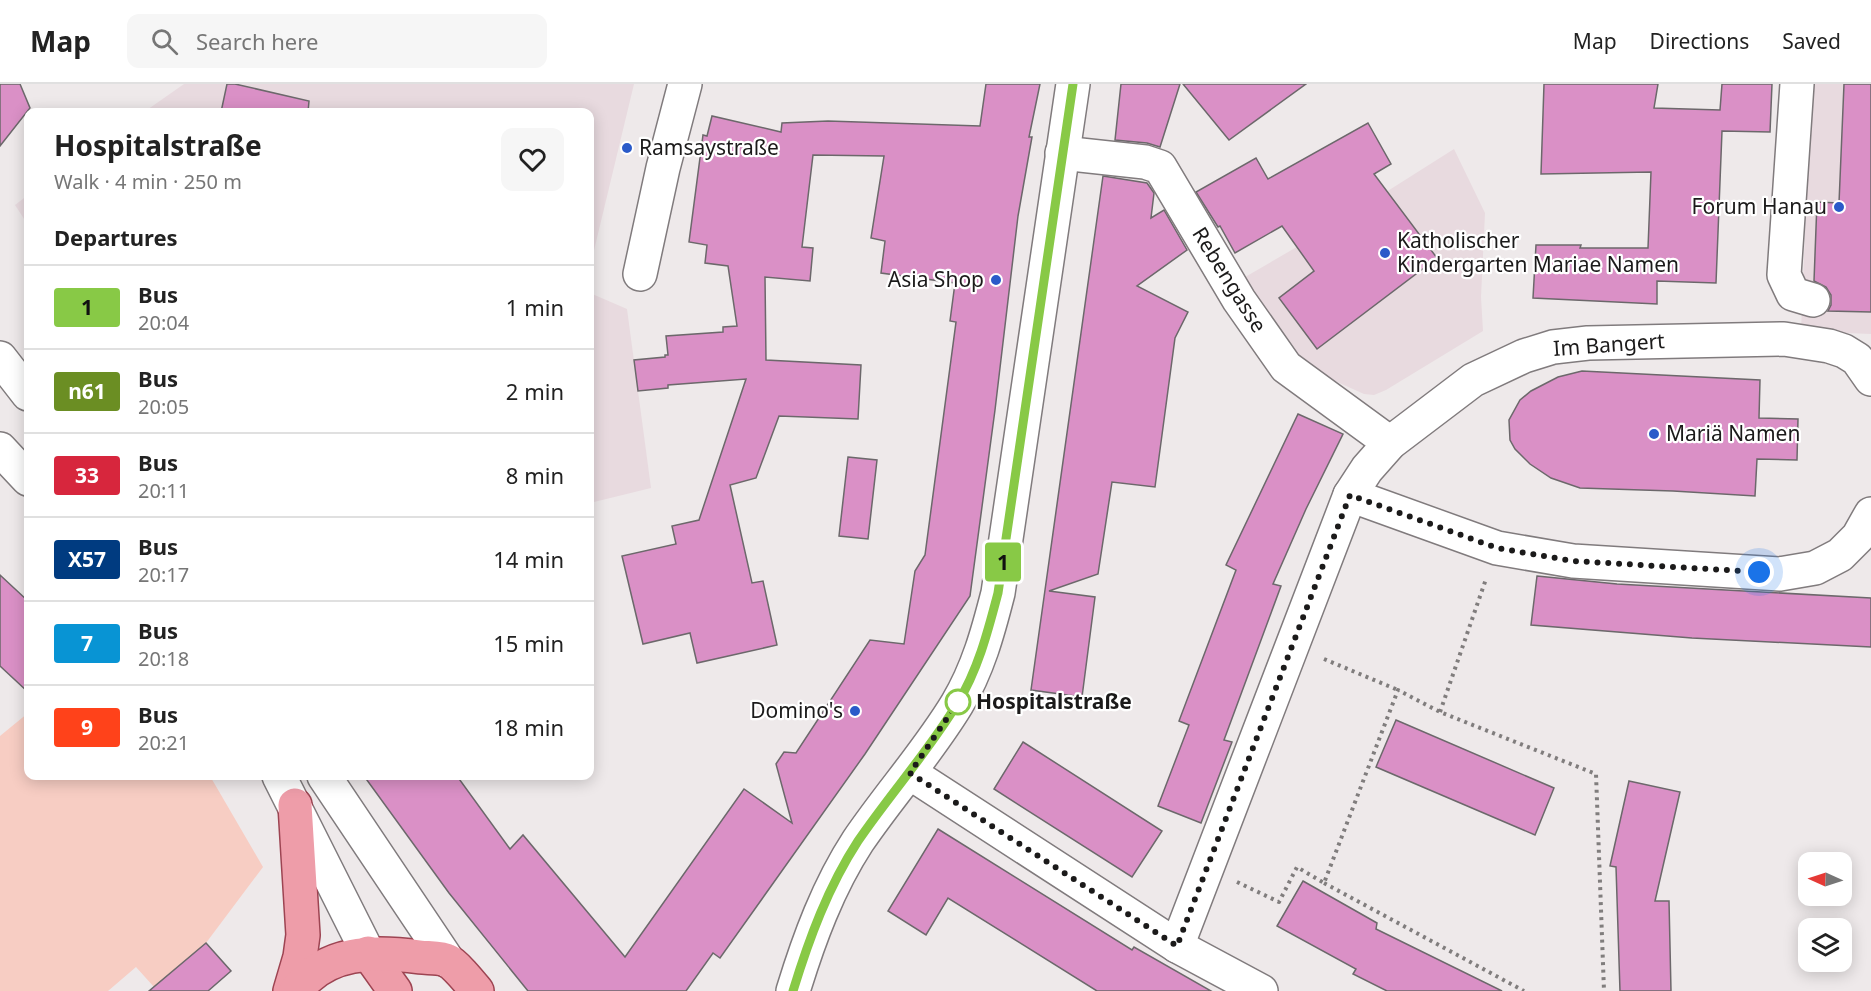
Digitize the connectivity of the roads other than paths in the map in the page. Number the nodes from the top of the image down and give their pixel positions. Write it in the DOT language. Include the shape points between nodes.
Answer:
graph roads {
  1 [pos="685,84"];
  2 [pos="1073,84"];
  3 [pos="1797,84"];
  4 [pos="1062,153"];
  5 [pos="640,274"];
  6 [pos="1813,300"];
  7 [pos="0,358"];
  8 [pos="1871,379"];
  9 [pos="24,389"];
  10 [pos="1390,443"];
  11 [pos="0,449"];
  12 [pos="24,475"];
  13 [pos="1350,495"];
  14 [pos="1871,514"];
  15 [pos="910,773"];
  16 [pos="281,780"];
  17 [pos="327,780"];
  18 [pos="295,805"];
  19 [pos="1177,946"];
  20 [pos="368,953"];
  21 [pos="448,961"];
  22 [pos="290,991"];
  23 [pos="296,991"];
  24 [pos="395,991"];
  25 [pos="477,991"];
  26 [pos="792,991"];
  27 [pos="1261,991"];
  1 -- 5 [label="street"];
  2 -- 4 [label="street"];
  3 -- 6 [label="street" via="1784,275 1792,294"];
  4 -- 10 [label="street, Rebengasse" via="1160,167 1239,300 1286,367"];
  4 -- 15 [label="street" via="998,593 984,648 958,702"];
  7 -- 9 [label="street"];
  8 -- 10 [label="street, Im Bangert" via="1857,359 1844,351 1784,339 1553,346 1473,380"];
  10 -- 13 [label="street, Im Bangert"];
  11 -- 12 [label="street"];
  13 -- 14 [label="street" via="1497,548 1573,561 1780,574 1815,568 1840,555 1858,537"];
  13 -- 19 [label="street, Im Bangert"];
  15 -- 19 [label="street"];
  15 -- 26 [label="street" via="858,842 831,889"];
  16 -- 18 [label="street"];
  17 -- 21 [label="street"];
  18 -- 20 [label="street"];
  18 -- 22 [label="main road" via="303,935"];
  19 -- 27 [label="street"];
  20 -- 21 [label="main road"];
  20 -- 23 [label="main road" via="330,962"];
  20 -- 24 [label="main road"];
  21 -- 25 [label="main road"];
}
